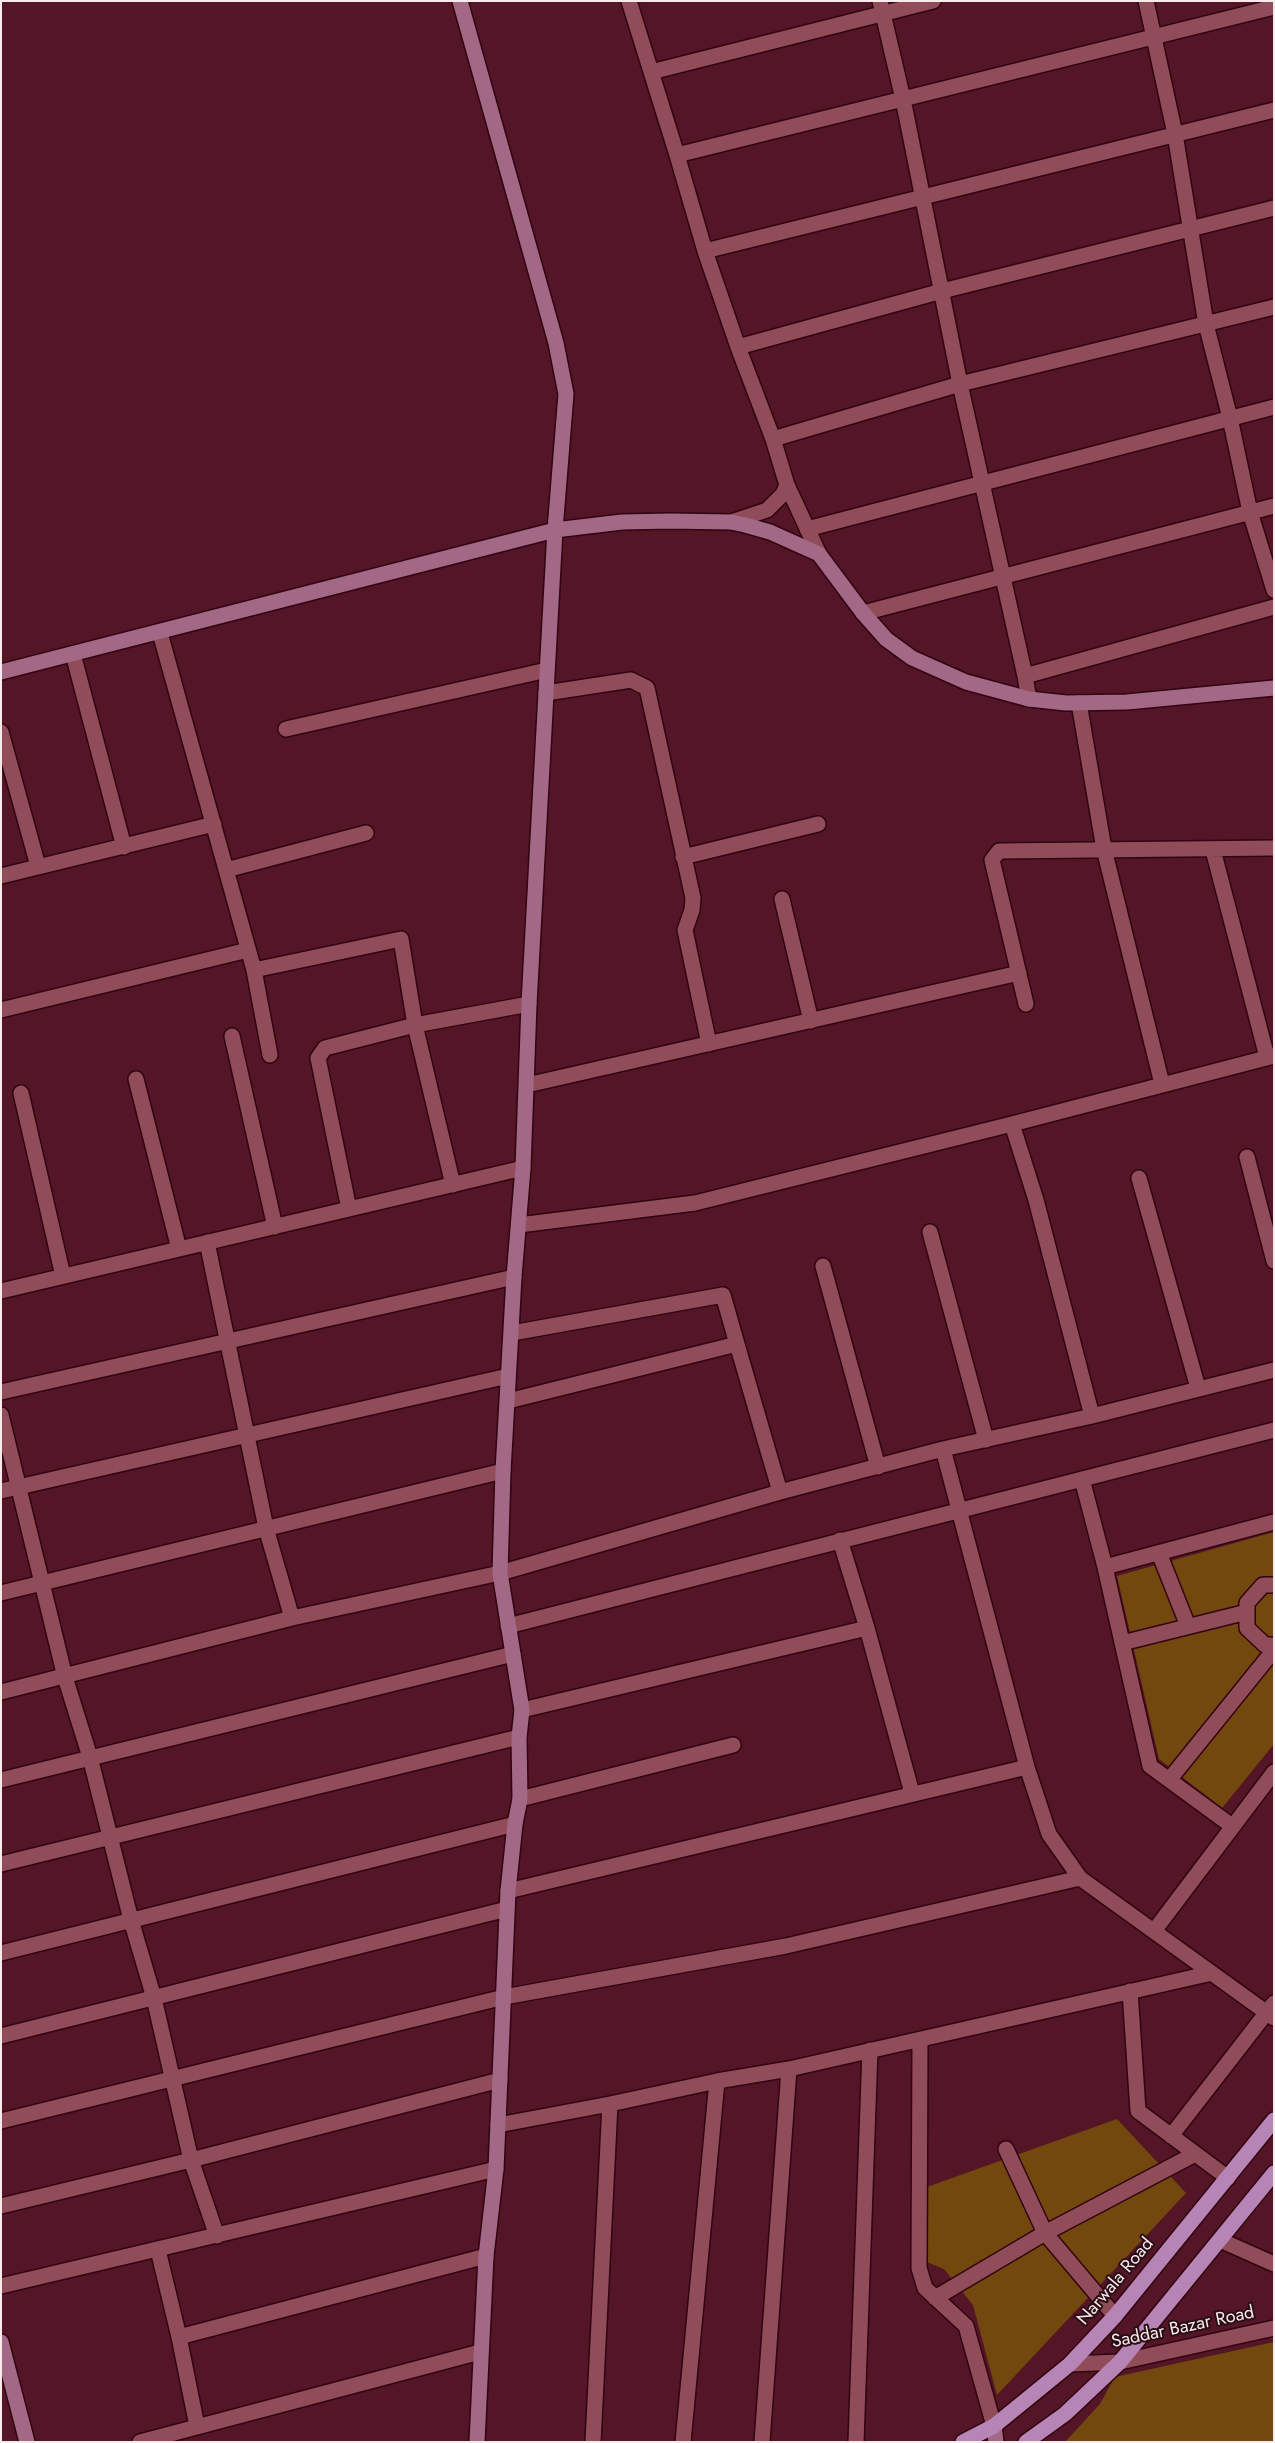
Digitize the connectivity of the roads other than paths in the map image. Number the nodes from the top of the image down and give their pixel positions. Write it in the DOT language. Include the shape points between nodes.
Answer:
graph roads {
  1 [pos="460,1"];
  2 [pos="629,1"];
  3 [pos="933,1"];
  4 [pos="1146,1"];
  5 [pos="1274,7"];
  6 [pos="881,8"];
  7 [pos="1154,36"];
  8 [pos="651,72"];
  9 [pos="902,99"];
  10 [pos="1274,110"];
  11 [pos="1175,134"];
  12 [pos="677,155"];
  13 [pos="922,197"];
  14 [pos="1274,208"];
  15 [pos="1191,229"];
  16 [pos="705,251"];
  17 [pos="942,291"];
  18 [pos="1274,306"];
  19 [pos="1206,324"];
  20 [pos="738,347"];
  21 [pos="960,384"];
  22 [pos="1274,407"];
  23 [pos="1230,418"];
  24 [pos="773,439"];
  25 [pos="983,482"];
  26 [pos="787,484"];
  27 [pos="1274,506"];
  28 [pos="1250,512"];
  29 [pos="731,522"];
  30 [pos="807,529"];
  31 [pos="555,530"];
  32 [pos="819,554"];
  33 [pos="1004,577"];
  34 [pos="1274,590"];
  35 [pos="1274,607"];
  36 [pos="862,613"];
  37 [pos="160,633"];
  38 [pos="73,654"];
  39 [pos="547,670"];
  40 [pos="1,672"];
  41 [pos="1025,676"];
  42 [pos="1274,688"];
  43 [pos="546,693"];
  44 [pos="1029,699"];
  45 [pos="1079,703"];
  46 [pos="286,729"];
  47 [pos="1,732"];
  48 [pos="214,824"];
  49 [pos="818,824"];
  50 [pos="366,833"];
  51 [pos="124,847"];
  52 [pos="1274,848"];
  53 [pos="1104,849"];
  54 [pos="1213,850"];
  55 [pos="682,857"];
  56 [pos="38,866"];
  57 [pos="226,870"];
  58 [pos="1,876"];
  59 [pos="782,899"];
  60 [pos="248,950"];
  61 [pos="254,970"];
  62 [pos="1020,973"];
  63 [pos="529,1004"];
  64 [pos="1026,1004"];
  65 [pos="1,1010"];
  66 [pos="811,1021"];
  67 [pos="415,1025"];
  68 [pos="232,1036"];
  69 [pos="709,1044"];
  70 [pos="270,1055"];
  71 [pos="1270,1056"];
  72 [pos="136,1079"];
  73 [pos="1162,1084"];
  74 [pos="527,1086"];
  75 [pos="21,1093"];
  76 [pos="1012,1124"];
  77 [pos="1247,1156"];
  78 [pos="524,1168"];
  79 [pos="1139,1178"];
  80 [pos="453,1185"];
  81 [pos="349,1209"];
  82 [pos="519,1225"];
  83 [pos="275,1226"];
  84 [pos="930,1232"];
  85 [pos="207,1242"];
  86 [pos="179,1249"];
  87 [pos="1274,1261"];
  88 [pos="823,1266"];
  89 [pos="63,1276"];
  90 [pos="514,1277"];
  91 [pos="1,1291"];
  92 [pos="512,1333"];
  93 [pos="227,1341"];
  94 [pos="737,1344"];
  95 [pos="1274,1370"];
  96 [pos="508,1376"];
  97 [pos="1198,1388"];
  98 [pos="1,1392"];
  99 [pos="508,1401"];
  100 [pos="1,1415"];
  101 [pos="1092,1416"];
  102 [pos="1274,1430"];
  103 [pos="246,1435"];
  104 [pos="986,1440"];
  105 [pos="943,1449"];
  106 [pos="878,1467"];
  107 [pos="502,1471"];
  108 [pos="1082,1479"];
  109 [pos="18,1487"];
  110 [pos="1,1491"];
  111 [pos="780,1492"];
  112 [pos="958,1510"];
  113 [pos="1274,1522"];
  114 [pos="266,1528"];
  115 [pos="840,1540"];
  116 [pos="1159,1553"];
  117 [pos="1105,1567"];
  118 [pos="500,1572"];
  119 [pos="42,1583"];
  120 [pos="1274,1585"];
  121 [pos="1,1593"];
  122 [pos="1247,1612"];
  123 [pos="292,1618"];
  124 [pos="508,1626"];
  125 [pos="1188,1626"];
  126 [pos="867,1628"];
  127 [pos="1122,1643"];
  128 [pos="1274,1645"];
  129 [pos="1274,1650"];
  130 [pos="513,1654"];
  131 [pos="65,1677"];
  132 [pos="1,1692"];
  133 [pos="522,1710"];
  134 [pos="519,1737"];
  135 [pos="732,1745"];
  136 [pos="90,1757"];
  137 [pos="1027,1767"];
  138 [pos="1274,1772"];
  139 [pos="1,1780"];
  140 [pos="1169,1780"];
  141 [pos="912,1793"];
  142 [pos="520,1799"];
  143 [pos="515,1824"];
  144 [pos="1232,1826"];
  145 [pos="109,1836"];
  146 [pos="1,1864"];
  147 [pos="1080,1878"];
  148 [pos="508,1891"];
  149 [pos="507,1909"];
  150 [pos="131,1920"];
  151 [pos="1154,1932"];
  152 [pos="1,1953"];
  153 [pos="1212,1973"];
  154 [pos="1130,1991"];
  155 [pos="504,1997"];
  156 [pos="154,1998"];
  157 [pos="1271,2011"];
  158 [pos="1,2036"];
  159 [pos="920,2041"];
  160 [pos="870,2050"];
  161 [pos="790,2069"];
  162 [pos="172,2078"];
  163 [pos="500,2080"];
  164 [pos="717,2081"];
  165 [pos="610,2104"];
  166 [pos="1274,2120"];
  167 [pos="1,2121"];
  168 [pos="498,2126"];
  169 [pos="1171,2136"];
  170 [pos="1006,2149"];
  171 [pos="1195,2154"];
  172 [pos="191,2160"];
  173 [pos="496,2169"];
  174 [pos="1274,2173"];
  175 [pos="1228,2178"];
  176 [pos="1,2206"];
  177 [pos="1046,2233"];
  178 [pos="217,2236"];
  179 [pos="1220,2240"];
  180 [pos="158,2250"];
  181 [pos="486,2256"];
  182 [pos="1274,2264"];
  183 [pos="1,2286"];
  184 [pos="936,2298"];
  185 [pos="1115,2316"];
  186 [pos="1274,2328"];
  187 [pos="180,2337"];
  188 [pos="1,2342"];
  189 [pos="480,2352"];
  190 [pos="1120,2362"];
  191 [pos="1070,2364"];
  192 [pos="197,2426"];
  193 [pos="994,2426"];
  194 [pos="27,2442"];
  195 [pos="140,2442"];
  196 [pos="477,2442"];
  197 [pos="593,2442"];
  198 [pos="683,2442"];
  199 [pos="762,2442"];
  200 [pos="856,2442"];
  201 [pos="963,2442"];
  202 [pos="996,2442"];
  203 [pos="1026,2442"];
  1 -- 31 [label="street" via="556,343 566,394"];
  2 -- 8 [label="street"];
  3 -- 6 [label="street"];
  4 -- 7 [label="street"];
  5 -- 7 [label="street"];
  6 -- 8 [label="street"];
  6 -- 9 [label="street"];
  7 -- 9 [label="street"];
  7 -- 11 [label="street"];
  8 -- 12 [label="street"];
  9 -- 12 [label="street"];
  9 -- 13 [label="street"];
  10 -- 11 [label="street"];
  11 -- 13 [label="street"];
  11 -- 15 [label="street"];
  12 -- 16 [label="street"];
  13 -- 16 [label="street"];
  13 -- 17 [label="street"];
  14 -- 15 [label="street"];
  15 -- 17 [label="street"];
  15 -- 19 [label="street"];
  16 -- 20 [label="street"];
  17 -- 20 [label="street"];
  17 -- 21 [label="street"];
  18 -- 19 [label="street"];
  19 -- 21 [label="street"];
  19 -- 23 [label="street"];
  20 -- 24 [label="street"];
  21 -- 24 [label="street"];
  21 -- 25 [label="street"];
  22 -- 23 [label="street"];
  23 -- 25 [label="street"];
  23 -- 28 [label="street"];
  24 -- 26 [label="street"];
  25 -- 30 [label="street"];
  25 -- 33 [label="street"];
  26 -- 29 [label="street" via="783,494 767,510"];
  26 -- 30 [label="street"];
  27 -- 28 [label="street"];
  28 -- 33 [label="street"];
  28 -- 34 [label="street"];
  29 -- 31 [label="street" via="622,522"];
  29 -- 32 [label="street" via="770,532"];
  30 -- 32 [label="street"];
  31 -- 37 [label="street"];
  31 -- 39 [label="street"];
  32 -- 36 [label="street"];
  33 -- 36 [label="street"];
  33 -- 41 [label="street"];
  35 -- 41 [label="street"];
  36 -- 44 [label="street" via="886,639 912,658 966,682"];
  37 -- 38 [label="street"];
  37 -- 48 [label="street"];
  38 -- 40 [label="street"];
  38 -- 51 [label="street"];
  39 -- 43 [label="street"];
  39 -- 46 [label="street"];
  41 -- 44 [label="street"];
  42 -- 45 [label="street" via="1127,702"];
  43 -- 55 [label="street" via="631,680 647,688"];
  43 -- 63 [label="street"];
  44 -- 45 [label="street"];
  45 -- 53 [label="street"];
  47 -- 56 [label="street"];
  48 -- 51 [label="street"];
  48 -- 57 [label="street"];
  49 -- 55 [label="street"];
  50 -- 57 [label="street"];
  51 -- 56 [label="street"];
  52 -- 54 [label="street"];
  53 -- 54 [label="street"];
  53 -- 62 [label="street" via="999,851 992,860"];
  53 -- 73 [label="street"];
  54 -- 71 [label="street"];
  55 -- 69 [label="street" via="693,898 685,930"];
  56 -- 58 [label="street"];
  57 -- 60 [label="street"];
  59 -- 66 [label="street"];
  60 -- 61 [label="street"];
  60 -- 65 [label="street"];
  61 -- 67 [label="street" via="401,939"];
  61 -- 70 [label="street"];
  62 -- 64 [label="street"];
  62 -- 66 [label="street"];
  63 -- 67 [label="street"];
  63 -- 74 [label="street"];
  66 -- 69 [label="street"];
  67 -- 80 [label="street"];
  67 -- 81 [label="street" via="325,1048 318,1058"];
  68 -- 83 [label="street"];
  69 -- 74 [label="street"];
  71 -- 73 [label="street"];
  72 -- 86 [label="street"];
  73 -- 76 [label="street"];
  74 -- 78 [label="street"];
  75 -- 89 [label="street"];
  76 -- 82 [label="street" via="695,1203"];
  76 -- 101 [label="street" via="1036,1200"];
  77 -- 87 [label="street"];
  78 -- 80 [label="street"];
  78 -- 82 [label="street"];
  79 -- 97 [label="street"];
  80 -- 81 [label="street"];
  81 -- 83 [label="street"];
  82 -- 90 [label="street"];
  83 -- 85 [label="street"];
  84 -- 104 [label="street"];
  85 -- 86 [label="street"];
  85 -- 93 [label="street"];
  86 -- 89 [label="street"];
  88 -- 106 [label="street"];
  89 -- 91 [label="street"];
  90 -- 92 [label="street"];
  90 -- 93 [label="street"];
  92 -- 94 [label="street" via="723,1295"];
  92 -- 96 [label="street"];
  93 -- 98 [label="street"];
  93 -- 103 [label="street"];
  94 -- 99 [label="street"];
  94 -- 111 [label="street"];
  95 -- 97 [label="street"];
  96 -- 99 [label="street"];
  96 -- 103 [label="street"];
  97 -- 101 [label="street"];
  99 -- 107 [label="street"];
  100 -- 109 [label="street"];
  101 -- 104 [label="street"];
  102 -- 108 [label="street"];
  103 -- 109 [label="street"];
  103 -- 114 [label="street"];
  104 -- 105 [label="street"];
  105 -- 106 [label="street"];
  105 -- 112 [label="street"];
  106 -- 111 [label="street"];
  107 -- 114 [label="street"];
  107 -- 118 [label="street"];
  108 -- 112 [label="street"];
  108 -- 117 [label="street"];
  109 -- 110 [label="street"];
  109 -- 119 [label="street"];
  111 -- 118 [label="street"];
  112 -- 115 [label="street"];
  112 -- 137 [label="street"];
  113 -- 116 [label="street"];
  114 -- 119 [label="street"];
  114 -- 123 [label="street"];
  115 -- 124 [label="street"];
  115 -- 126 [label="street"];
  116 -- 117 [label="street"];
  116 -- 125 [label="street"];
  117 -- 127 [label="street"];
  118 -- 123 [label="street"];
  118 -- 124 [label="street"];
  119 -- 121 [label="street"];
  119 -- 131 [label="street"];
  120 -- 122 [label="street" via="1264,1586 1247,1603"];
  122 -- 125 [label="street"];
  122 -- 128 [label="street" via="1247,1628 1265,1645"];
  123 -- 131 [label="street"];
  124 -- 130 [label="street"];
  125 -- 127 [label="street"];
  126 -- 133 [label="street"];
  126 -- 141 [label="street"];
  127 -- 140 [label="street" via="1150,1766"];
  129 -- 140 [label="street"];
  130 -- 133 [label="street"];
  130 -- 136 [label="street"];
  131 -- 132 [label="street"];
  131 -- 136 [label="street"];
  133 -- 134 [label="street"];
  134 -- 142 [label="street"];
  134 -- 145 [label="street"];
  135 -- 142 [label="street"];
  136 -- 139 [label="street"];
  136 -- 145 [label="street"];
  137 -- 141 [label="street"];
  137 -- 147 [label="street" via="1049,1834"];
  138 -- 144 [label="street"];
  140 -- 144 [label="street"];
  141 -- 148 [label="street"];
  142 -- 143 [label="street"];
  143 -- 148 [label="street"];
  143 -- 150 [label="street"];
  144 -- 151 [label="street"];
  145 -- 146 [label="street"];
  145 -- 150 [label="street"];
  147 -- 151 [label="street"];
  147 -- 155 [label="street" via="786,1946"];
  148 -- 149 [label="street"];
  149 -- 155 [label="street"];
  149 -- 156 [label="street"];
  150 -- 152 [label="street"];
  150 -- 156 [label="street"];
  151 -- 153 [label="street"];
  153 -- 154 [label="street"];
  153 -- 157 [label="street"];
  154 -- 159 [label="street"];
  154 -- 169 [label="street" via="1138,2111"];
  155 -- 162 [label="street"];
  155 -- 163 [label="street"];
  156 -- 158 [label="street"];
  156 -- 162 [label="street"];
  157 -- 169 [label="street"];
  159 -- 160 [label="street"];
  159 -- 184 [label="street" via="920,2268 925,2288"];
  160 -- 161 [label="street"];
  160 -- 200 [label="street"];
  161 -- 164 [label="street"];
  161 -- 199 [label="street"];
  162 -- 167 [label="street"];
  162 -- 172 [label="street"];
  163 -- 168 [label="street"];
  163 -- 172 [label="street"];
  164 -- 165 [label="street"];
  164 -- 198 [label="street"];
  165 -- 168 [label="street"];
  165 -- 197 [label="street"];
  166 -- 175 [label="main road, Narwala Road"];
  168 -- 173 [label="street"];
  169 -- 171 [label="street"];
  170 -- 177 [label="street"];
  171 -- 175 [label="street"];
  171 -- 177 [label="street"];
  172 -- 176 [label="street"];
  172 -- 178 [label="street"];
  173 -- 178 [label="street"];
  173 -- 181 [label="street"];
  174 -- 179 [label="main road"];
  175 -- 185 [label="main road, Narwala Road"];
  177 -- 184 [label="street"];
  177 -- 185 [label="street"];
  178 -- 180 [label="street"];
  179 -- 182 [label="street"];
  179 -- 190 [label="main road"];
  180 -- 183 [label="street"];
  180 -- 187 [label="street"];
  181 -- 187 [label="street"];
  181 -- 189 [label="street"];
  184 -- 193 [label="street" via="966,2326"];
  185 -- 191 [label="main road, Narwala Road"];
  186 -- 190 [label="street, Saddar Bazar Road"];
  187 -- 192 [label="street"];
  188 -- 194 [label="street"];
  189 -- 192 [label="street"];
  189 -- 196 [label="street"];
  190 -- 191 [label="street, Saddar Bazar Road"];
  190 -- 203 [label="main road" via="1065,2414"];
  191 -- 193 [label="main road, Narwala Road"];
  192 -- 195 [label="street"];
  193 -- 201 [label="main road, Narwala Road"];
  193 -- 202 [label="street"];
}
